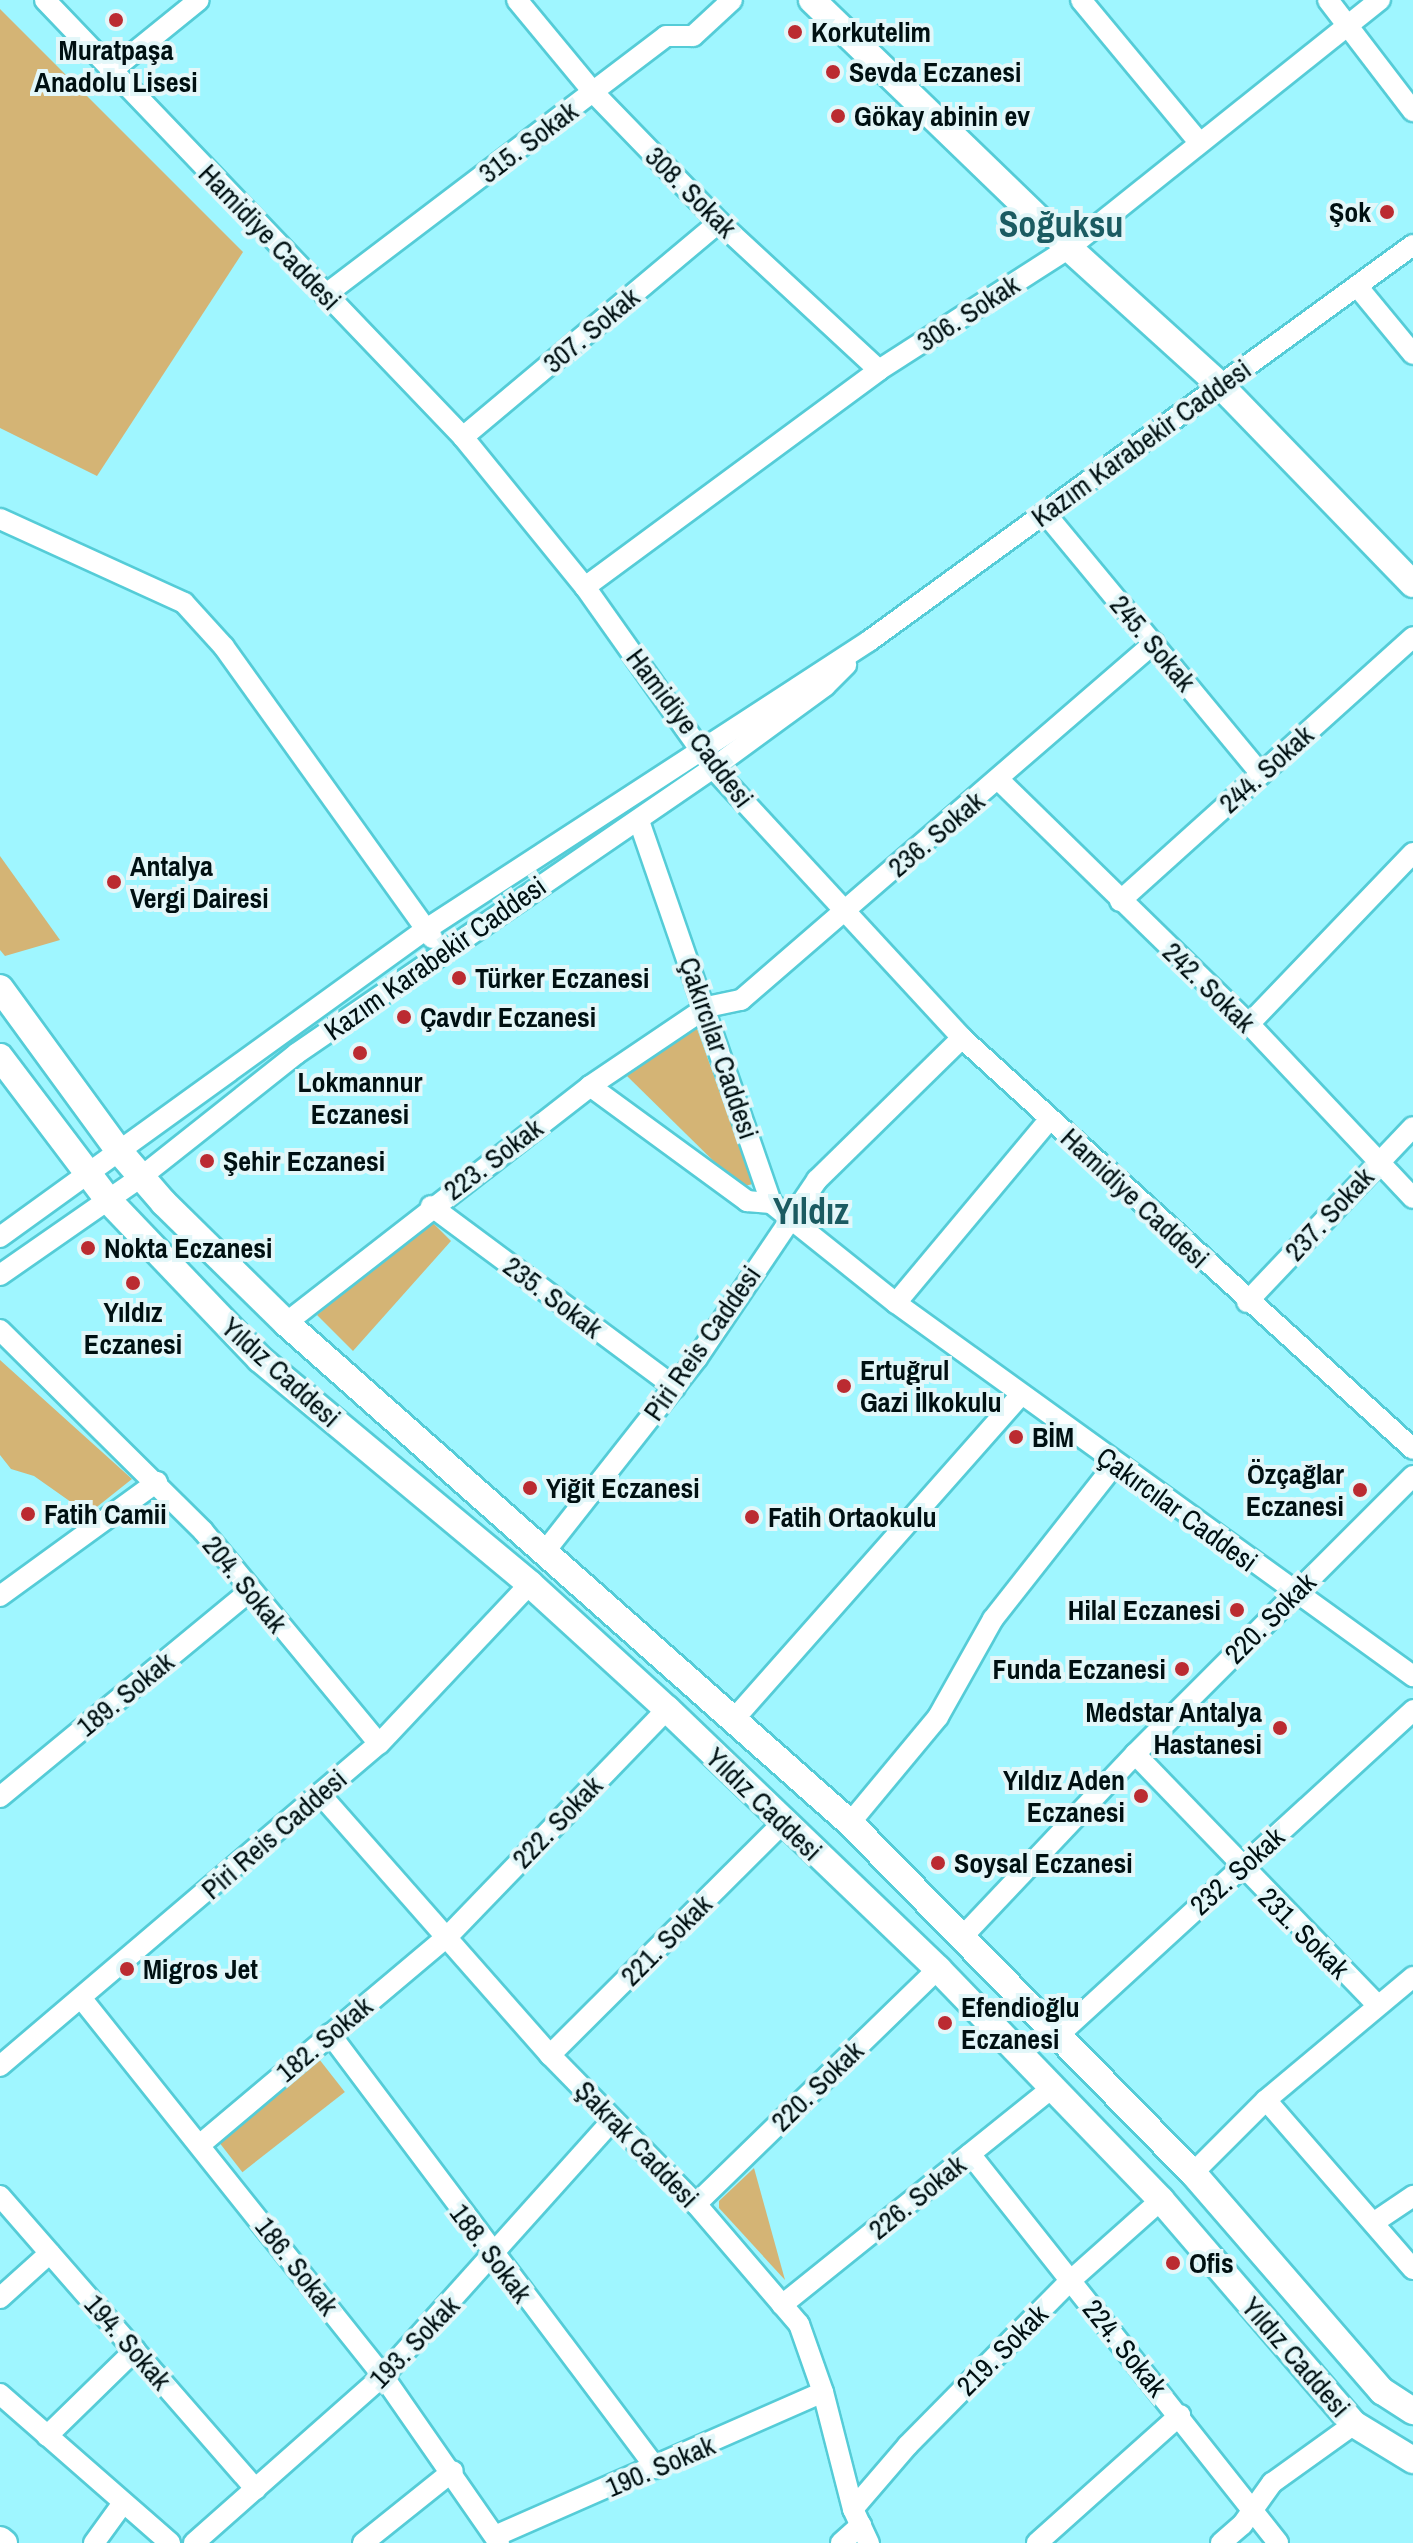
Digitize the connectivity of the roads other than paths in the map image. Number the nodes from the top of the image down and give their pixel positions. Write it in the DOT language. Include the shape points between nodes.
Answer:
graph roads {
  1 [pos="45,0"];
  2 [pos="199,0"];
  3 [pos="517,0"];
  4 [pos="732,0"];
  5 [pos="812,0"];
  6 [pos="1081,0"];
  7 [pos="1328,0"];
  8 [pos="1380,0"];
  9 [pos="1347,26"];
  10 [pos="110,72"];
  11 [pos="594,93"];
  12 [pos="1413,111"];
  13 [pos="1198,141"];
  14 [pos="719,222"];
  15 [pos="1413,245"];
  16 [pos="1069,248"];
  17 [pos="1357,286"];
  18 [pos="325,295"];
  19 [pos="1413,354"];
  20 [pos="879,370"];
  21 [pos="1220,385"];
  22 [pos="463,437"];
  23 [pos="1045,513"];
  24 [pos="0,519"];
  25 [pos="1413,584"];
  26 [pos="585,587"];
  27 [pos="1413,637"];
  28 [pos="869,641"];
  29 [pos="1154,643"];
  30 [pos="699,749"];
  31 [pos="713,768"];
  32 [pos="1261,774"];
  33 [pos="1000,781"];
  34 [pos="639,821"];
  35 [pos="1413,853"];
  36 [pos="1120,901"];
  37 [pos="844,910"];
  38 [pos="425,930"];
  39 [pos="442,951"];
  40 [pos="0,988"];
  41 [pos="707,1007"];
  42 [pos="1249,1024"];
  43 [pos="962,1038"];
  44 [pos="0,1057"];
  45 [pos="590,1086"];
  46 [pos="1050,1119"];
  47 [pos="1413,1127"];
  48 [pos="119,1151"];
  49 [pos="1378,1161"];
  50 [pos="90,1173"];
  51 [pos="141,1177"];
  52 [pos="1413,1198"];
  53 [pos="108,1200"];
  54 [pos="771,1203"];
  55 [pos="431,1206"];
  56 [pos="787,1218"];
  57 [pos="0,1237"];
  58 [pos="0,1275"];
  59 [pos="1247,1302"];
  60 [pos="896,1303"];
  61 [pos="286,1323"];
  62 [pos="0,1330"];
  63 [pos="675,1387"];
  64 [pos="1021,1395"];
  65 [pos="1413,1449"];
  66 [pos="1115,1464"];
  67 [pos="1413,1476"];
  68 [pos="157,1482"];
  69 [pos="546,1550"];
  70 [pos="530,1584"];
  71 [pos="249,1592"];
  72 [pos="1295,1593"];
  73 [pos="0,1596"];
  74 [pos="1413,1676"];
  75 [pos="667,1709"];
  76 [pos="1413,1710"];
  77 [pos="735,1718"];
  78 [pos="379,1744"];
  79 [pos="1135,1754"];
  80 [pos="3,1788"];
  81 [pos="320,1794"];
  82 [pos="850,1823"];
  83 [pos="782,1824"];
  84 [pos="1240,1868"];
  85 [pos="448,1936"];
  86 [pos="963,1936"];
  87 [pos="938,1969"];
  88 [pos="1413,1977"];
  89 [pos="82,1999"];
  90 [pos="1377,2005"];
  91 [pos="1061,2033"];
  92 [pos="330,2034"];
  93 [pos="550,2055"];
  94 [pos="0,2066"];
  95 [pos="1052,2088"];
  96 [pos="1266,2100"];
  97 [pos="613,2120"];
  98 [pos="202,2143"];
  99 [pos="970,2154"];
  100 [pos="1193,2173"];
  101 [pos="0,2196"];
  102 [pos="1413,2196"];
  103 [pos="1161,2200"];
  104 [pos="696,2204"];
  105 [pos="1376,2221"];
  106 [pos="50,2253"];
  107 [pos="494,2258"];
  108 [pos="1413,2269"];
  109 [pos="1070,2281"];
  110 [pos="0,2298"];
  111 [pos="782,2305"];
  112 [pos="135,2350"];
  113 [pos="383,2376"];
  114 [pos="823,2392"];
  115 [pos="0,2394"];
  116 [pos="1407,2400"];
  117 [pos="1180,2415"];
  118 [pos="1354,2424"];
  119 [pos="47,2436"];
  120 [pos="1413,2460"];
  121 [pos="656,2468"];
  122 [pos="453,2471"];
  123 [pos="256,2489"];
  124 [pos="123,2503"];
  125 [pos="1252,2505"];
  126 [pos="861,2526"];
  127 [pos="497,2540"];
  128 [pos="94,2543"];
  129 [pos="170,2543"];
  130 [pos="194,2543"];
  131 [pos="363,2543"];
  132 [pos="841,2543"];
  133 [pos="1037,2543"];
  134 [pos="1221,2543"];
  135 [pos="1278,2543"];
  1 -- 10 [label="street, Hamidiye Caddesi"];
  2 -- 10 [label="street"];
  3 -- 11 [label="street, 308. Sokak"];
  4 -- 11 [label="street, 315. Sokak" via="693,36 666,36"];
  5 -- 16 [label="main road"];
  6 -- 13 [label="street"];
  7 -- 9 [label="street"];
  8 -- 9 [label="street, 306. Sokak"];
  9 -- 12 [label="street"];
  9 -- 13 [label="street, 306. Sokak"];
  10 -- 18 [label="street, Hamidiye Caddesi"];
  11 -- 14 [label="street, 308. Sokak"];
  11 -- 18 [label="street, 315. Sokak"];
  13 -- 16 [label="street, 306. Sokak"];
  14 -- 20 [label="street, 308. Sokak"];
  14 -- 22 [label="street, 307. Sokak"];
  15 -- 17 [label="street, Kazım Karabekir Caddesi"];
  16 -- 20 [label="street, 306. Sokak"];
  16 -- 21 [label="main road"];
  17 -- 19 [label="street"];
  17 -- 21 [label="street, Kazım Karabekir Caddesi"];
  18 -- 22 [label="street, Hamidiye Caddesi"];
  20 -- 26 [label="street, 306. Sokak"];
  21 -- 23 [label="street, Kazım Karabekir Caddesi"];
  21 -- 25 [label="main road"];
  22 -- 26 [label="street, Hamidiye Caddesi"];
  23 -- 28 [label="street, Kazım Karabekir Caddesi"];
  23 -- 29 [label="street, 245. Sokak"];
  24 -- 38 [label="street" via="184,603 224,647"];
  26 -- 30 [label="street, Hamidiye Caddesi"];
  27 -- 32 [label="street, 244. Sokak"];
  28 -- 30 [label="street, Kazım Karabekir Caddesi"];
  28 -- 31 [label="street, Kazım Karabekir Caddesi" via="825,686"];
  29 -- 32 [label="street, 245. Sokak"];
  29 -- 33 [label="street, 236. Sokak"];
  30 -- 31 [label="street, Hamidiye Caddesi"];
  30 -- 38 [label="street, Kazım Karabekir Caddesi"];
  31 -- 34 [label="street, Kazım Karabekir Caddesi"];
  31 -- 37 [label="street, Hamidiye Caddesi"];
  32 -- 36 [label="street, 244. Sokak"];
  33 -- 36 [label="street, 242. Sokak"];
  33 -- 37 [label="street, 236. Sokak"];
  34 -- 39 [label="street, Kazım Karabekir Caddesi"];
  34 -- 41 [label="street, Çakırcılar Caddesi"];
  35 -- 42 [label="street"];
  36 -- 42 [label="street, 242. Sokak"];
  37 -- 41 [label="street, 236. Sokak" via="741,1000"];
  37 -- 43 [label="street, Hamidiye Caddesi"];
  38 -- 39 [label="street"];
  38 -- 48 [label="street, Kazım Karabekir Caddesi"];
  39 -- 51 [label="street, Kazım Karabekir Caddesi" via="296,1054"];
  40 -- 48 [label="main road, Yıldız Caddesi"];
  41 -- 45 [label="street, 223. Sokak"];
  41 -- 54 [label="street, Çakırcılar Caddesi"];
  42 -- 49 [label="street, 242. Sokak"];
  43 -- 46 [label="street, Hamidiye Caddesi"];
  43 -- 56 [label="street, Piri Reis Caddesi" via="817,1180"];
  44 -- 50 [label="main road, Yıldız Caddesi"];
  45 -- 54 [label="street" via="747,1201"];
  45 -- 55 [label="street, 223. Sokak"];
  46 -- 59 [label="street, Hamidiye Caddesi"];
  46 -- 60 [label="street"];
  47 -- 49 [label="street, 237. Sokak"];
  48 -- 50 [label="street, Kazım Karabekir Caddesi"];
  48 -- 51 [label="main road, Yıldız Caddesi"];
  49 -- 52 [label="street, 242. Sokak"];
  49 -- 59 [label="street, 237. Sokak"];
  50 -- 53 [label="main road, Yıldız Caddesi"];
  50 -- 57 [label="street, Kazım Karabekir Caddesi"];
  51 -- 53 [label="street, Kazım Karabekir Caddesi"];
  51 -- 61 [label="main road, Yıldız Caddesi"];
  53 -- 58 [label="street, Kazım Karabekir Caddesi"];
  53 -- 70 [label="main road, Yıldız Caddesi" via="260,1359"];
  54 -- 56 [label="street, Çakırcılar Caddesi"];
  55 -- 61 [label="street, 223. Sokak"];
  55 -- 63 [label="street, 235. Sokak"];
  56 -- 60 [label="street, Çakırcılar Caddesi"];
  56 -- 63 [label="street, Piri Reis Caddesi"];
  59 -- 65 [label="street, Hamidiye Caddesi"];
  60 -- 64 [label="street, Çakırcılar Caddesi"];
  61 -- 69 [label="main road, Yıldız Caddesi"];
  62 -- 68 [label="street, 204. Sokak"];
  63 -- 69 [label="street, Piri Reis Caddesi"];
  64 -- 66 [label="street, Çakırcılar Caddesi"];
  64 -- 77 [label="street"];
  66 -- 72 [label="street, Çakırcılar Caddesi"];
  66 -- 82 [label="street" via="993,1619 938,1717"];
  67 -- 72 [label="street, 220. Sokak"];
  68 -- 71 [label="street, 204. Sokak"];
  68 -- 73 [label="street"];
  69 -- 77 [label="main road, Yıldız Caddesi"];
  70 -- 75 [label="main road, Yıldız Caddesi"];
  70 -- 78 [label="street, Piri Reis Caddesi"];
  71 -- 78 [label="street, 204. Sokak"];
  71 -- 80 [label="street, 189. Sokak"];
  72 -- 74 [label="street, Çakırcılar Caddesi"];
  72 -- 79 [label="street, 220. Sokak"];
  75 -- 83 [label="main road, Yıldız Caddesi"];
  75 -- 85 [label="street, 222. Sokak"];
  76 -- 84 [label="street, 232. Sokak"];
  77 -- 82 [label="main road, Yıldız Caddesi"];
  78 -- 81 [label="street, Piri Reis Caddesi"];
  79 -- 84 [label="street, 231. Sokak"];
  79 -- 86 [label="street, 220. Sokak"];
  81 -- 85 [label="street, Şakrak Caddesi"];
  81 -- 89 [label="street, Piri Reis Caddesi"];
  82 -- 86 [label="main road, Yıldız Caddesi"];
  83 -- 87 [label="main road, Yıldız Caddesi"];
  83 -- 93 [label="street, 221. Sokak"];
  84 -- 90 [label="street, 231. Sokak"];
  84 -- 91 [label="street, 232. Sokak"];
  85 -- 92 [label="street, 182. Sokak"];
  85 -- 93 [label="street, Şakrak Caddesi"];
  86 -- 91 [label="main road, Yıldız Caddesi"];
  87 -- 95 [label="main road, Yıldız Caddesi"];
  87 -- 104 [label="street, 220. Sokak"];
  88 -- 90 [label="street"];
  89 -- 94 [label="street, Piri Reis Caddesi"];
  89 -- 98 [label="street, 186. Sokak"];
  90 -- 96 [label="street"];
  91 -- 100 [label="main road, Yıldız Caddesi"];
  92 -- 98 [label="street, 182. Sokak"];
  92 -- 107 [label="street, 188. Sokak"];
  93 -- 97 [label="street, Şakrak Caddesi"];
  95 -- 99 [label="street, 226. Sokak"];
  95 -- 103 [label="main road, Yıldız Caddesi"];
  96 -- 100 [label="street"];
  96 -- 105 [label="street"];
  97 -- 104 [label="street, Şakrak Caddesi"];
  97 -- 107 [label="street, 193. Sokak"];
  98 -- 113 [label="street, 186. Sokak"];
  99 -- 109 [label="street, 224. Sokak"];
  99 -- 111 [label="street, 226. Sokak"];
  100 -- 116 [label="main road, Yıldız Caddesi"];
  101 -- 106 [label="street, 194. Sokak"];
  102 -- 105 [label="street"];
  103 -- 109 [label="street, 219. Sokak"];
  103 -- 118 [label="main road, Yıldız Caddesi"];
  104 -- 111 [label="street, Şakrak Caddesi"];
  105 -- 108 [label="street"];
  106 -- 110 [label="street"];
  106 -- 112 [label="street, 194. Sokak"];
  107 -- 113 [label="street, 193. Sokak"];
  107 -- 121 [label="street, 188. Sokak"];
  109 -- 117 [label="street, 224. Sokak"];
  109 -- 126 [label="street, 219. Sokak" via="908,2445"];
  111 -- 114 [label="street, Şakrak Caddesi" via="799,2324"];
  112 -- 119 [label="street"];
  112 -- 123 [label="street, 194. Sokak"];
  113 -- 122 [label="street, 186. Sokak"];
  113 -- 123 [label="street, 193. Sokak"];
  114 -- 121 [label="street, 190. Sokak"];
  114 -- 126 [label="street, Şakrak Caddesi"];
  115 -- 119 [label="street"];
  117 -- 125 [label="street, 224. Sokak"];
  117 -- 133 [label="street"];
  118 -- 120 [label="main road, Yıldız Caddesi"];
  118 -- 125 [label="street" via="1272,2483"];
  119 -- 124 [label="street"];
  121 -- 127 [label="street, 190. Sokak"];
  122 -- 127 [label="street, 186. Sokak"];
  122 -- 131 [label="street"];
  123 -- 130 [label="street, 193. Sokak"];
  124 -- 128 [label="street"];
  124 -- 129 [label="street"];
  125 -- 134 [label="street" via="1242,2525"];
  125 -- 135 [label="street, 224. Sokak"];
  126 -- 132 [label="street, 219. Sokak"];
}
